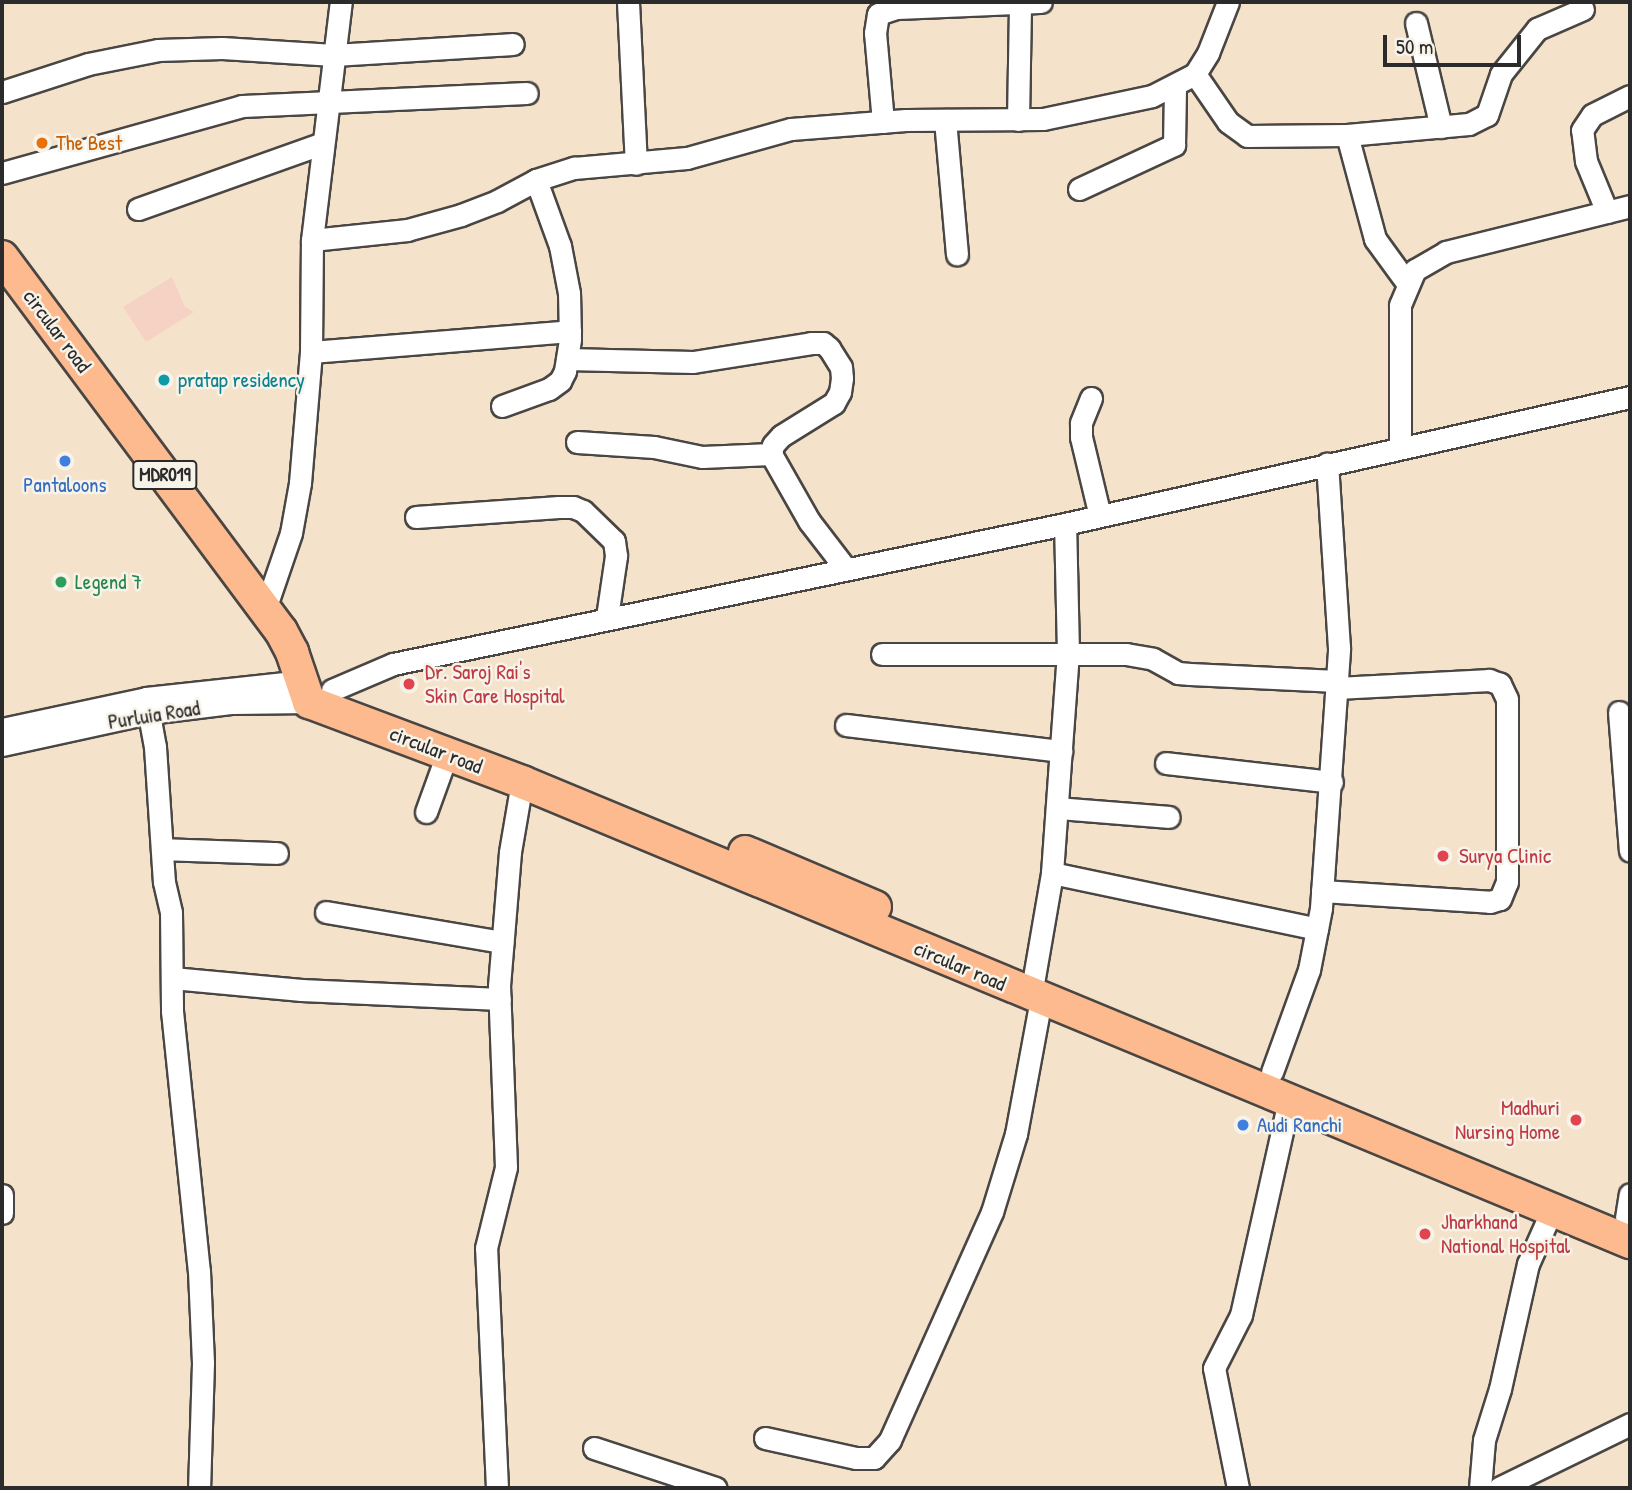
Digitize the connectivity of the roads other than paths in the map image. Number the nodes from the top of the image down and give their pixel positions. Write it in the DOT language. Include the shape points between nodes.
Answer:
graph roads {
  1 [pos="341,2"];
  2 [pos="628,2"];
  3 [pos="1030,2"];
  4 [pos="1228,2"];
  5 [pos="1583,9"];
  6 [pos="1416,23"];
  7 [pos="513,44"];
  8 [pos="334,55"];
  9 [pos="1195,74"];
  10 [pos="1175,86"];
  11 [pos="2,92"];
  12 [pos="527,93"];
  13 [pos="1630,96"];
  14 [pos="327,105"];
  15 [pos="945,120"];
  16 [pos="1018,120"];
  17 [pos="883,122"];
  18 [pos="1441,127"];
  19 [pos="1347,135"];
  20 [pos="323,143"];
  21 [pos="636,164"];
  22 [pos="2,173"];
  23 [pos="536,180"];
  24 [pos="1079,189"];
  25 [pos="1630,206"];
  26 [pos="138,209"];
  27 [pos="1607,212"];
  28 [pos="312,240"];
  29 [pos="957,254"];
  30 [pos="2,257"];
  31 [pos="1407,283"];
  32 [pos="570,331"];
  33 [pos="311,352"];
  34 [pos="567,359"];
  35 [pos="1630,397"];
  36 [pos="1091,398"];
  37 [pos="502,406"];
  38 [pos="577,442"];
  39 [pos="1400,447"];
  40 [pos="771,454"];
  41 [pos="1327,463"];
  42 [pos="1100,516"];
  43 [pos="416,517"];
  44 [pos="1065,524"];
  45 [pos="846,569"];
  46 [pos="265,609"];
  47 [pos="607,617"];
  48 [pos="1068,653"];
  49 [pos="882,654"];
  50 [pos="1337,684"];
  51 [pos="315,691"];
  52 [pos="148,706"];
  53 [pos="1619,712"];
  54 [pos="846,725"];
  55 [pos="2,729"];
  56 [pos="2,745"];
  57 [pos="1061,751"];
  58 [pos="447,754"];
  59 [pos="1166,762"];
  60 [pos="522,782"];
  61 [pos="1332,782"];
  62 [pos="1057,808"];
  63 [pos="426,813"];
  64 [pos="1168,817"];
  65 [pos="162,849"];
  66 [pos="1630,851"];
  67 [pos="277,853"];
  68 [pos="1052,873"];
  69 [pos="1322,891"];
  70 [pos="326,912"];
  71 [pos="1317,929"];
  72 [pos="502,942"];
  73 [pos="172,978"];
  74 [pos="1035,989"];
  75 [pos="500,999"];
  76 [pos="1272,1072"];
  77 [pos="1289,1100"];
  78 [pos="2,1195"];
  79 [pos="1552,1210"];
  80 [pos="2,1213"];
  81 [pos="1629,1219"];
  82 [pos="1630,1424"];
  83 [pos="765,1438"];
  84 [pos="594,1448"];
  85 [pos="200,1488"];
  86 [pos="497,1488"];
  87 [pos="716,1488"];
  88 [pos="1238,1488"];
  89 [pos="1480,1488"];
  90 [pos="1499,1488"];
  1 -- 8 [label="street"];
  2 -- 21 [label="street"];
  3 -- 16 [label="street"];
  3 -- 17 [label="street" via="896,8 878,14 875,33"];
  4 -- 9 [label="street"];
  5 -- 18 [label="street" via="1537,29 1502,74 1487,115 1469,124"];
  6 -- 18 [label="street"];
  7 -- 8 [label="street"];
  8 -- 11 [label="street" via="222,48 158,50 88,64"];
  8 -- 14 [label="street"];
  9 -- 10 [label="street"];
  9 -- 19 [label="street" via="1228,122 1247,136"];
  10 -- 16 [label="street" via="1153,96 1083,112"];
  10 -- 24 [label="street" via="1174,145"];
  12 -- 14 [label="street"];
  13 -- 27 [label="street" via="1592,116 1582,130 1586,161"];
  14 -- 20 [label="street"];
  14 -- 22 [label="street" via="242,106"];
  15 -- 16 [label="street"];
  15 -- 17 [label="street"];
  15 -- 29 [label="street"];
  17 -- 21 [label="street" via="791,129 687,158"];
  18 -- 19 [label="street"];
  19 -- 31 [label="street" via="1375,239"];
  20 -- 26 [label="street"];
  20 -- 28 [label="street"];
  21 -- 23 [label="street" via="574,168"];
  23 -- 28 [label="street" via="496,201 407,230"];
  23 -- 32 [label="street" via="560,246"];
  25 -- 27 [label="street"];
  27 -- 31 [label="street" via="1446,252 1415,270"];
  28 -- 33 [label="street"];
  30 -- 46 [label="main road, circular road / MDR019"];
  31 -- 39 [label="street" via="1398,334"];
  32 -- 33 [label="street"];
  32 -- 34 [label="street"];
  33 -- 46 [label="street" via="300,483 291,533"];
  34 -- 37 [label="street" via="560,381 549,390"];
  34 -- 40 [label="street" via="693,362 823,343 841,367 840,392 822,413 781,436"];
  35 -- 39 [label="street, Purluia Road"];
  36 -- 42 [label="street" via="1081,437"];
  38 -- 40 [label="street" via="654,447 702,457"];
  39 -- 41 [label="street, Purluia Road"];
  40 -- 45 [label="street" via="809,521"];
  41 -- 42 [label="street, Purluia Road"];
  41 -- 50 [label="street"];
  42 -- 44 [label="street, Purluia Road"];
  43 -- 47 [label="street" via="559,507 583,511 614,541 617,556"];
  44 -- 45 [label="street, Purluia Road"];
  44 -- 48 [label="street"];
  45 -- 47 [label="street, Purluia Road"];
  46 -- 51 [label="main road, circular road / MDR019"];
  47 -- 51 [label="street, Purluia Road" via="393,664"];
  48 -- 49 [label="street"];
  48 -- 50 [label="street" via="1142,657 1190,674"];
  48 -- 57 [label="street"];
  50 -- 61 [label="street"];
  50 -- 69 [label="street" via="1489,680 1500,684 1507,699 1507,882 1500,899 1490,902"];
  51 -- 52 [label="street, Purluia Road"];
  51 -- 58 [label="main road, circular road"];
  51 -- 74 [label="main road, circular road" via="603,794"];
  52 -- 55 [label="street, Purluia Road"];
  52 -- 56 [label="street, Purluia Road"];
  52 -- 65 [label="street"];
  53 -- 66 [label="street"];
  54 -- 57 [label="street"];
  57 -- 62 [label="street"];
  58 -- 60 [label="main road, circular road"];
  58 -- 63 [label="street"];
  59 -- 61 [label="street"];
  60 -- 72 [label="street"];
  60 -- 74 [label="main road, circular road"];
  61 -- 69 [label="street"];
  62 -- 64 [label="street"];
  62 -- 68 [label="street"];
  65 -- 67 [label="street"];
  65 -- 73 [label="street" via="171,912"];
  68 -- 71 [label="street"];
  68 -- 74 [label="street"];
  69 -- 71 [label="street"];
  70 -- 72 [label="street"];
  71 -- 76 [label="street" via="1310,970"];
  72 -- 75 [label="street"];
  73 -- 75 [label="street" via="301,990"];
  73 -- 85 [label="street" via="199,1271 203,1363"];
  74 -- 76 [label="main road, circular road"];
  74 -- 77 [label="main road, circular road"];
  74 -- 83 [label="street" via="1013,1145 992,1212 890,1440 874,1458 856,1458"];
  75 -- 86 [label="street" via="506,1167 488,1234 485,1278"];
  76 -- 81 [label="main road, circular road"];
  77 -- 79 [label="main road, circular road"];
  77 -- 88 [label="street" via="1241,1315 1214,1368"];
  78 -- 80 [label="street"];
  79 -- 81 [label="main road, circular road"];
  79 -- 89 [label="street" via="1528,1264 1484,1440"];
  82 -- 90 [label="street"];
  84 -- 87 [label="street"];
}
